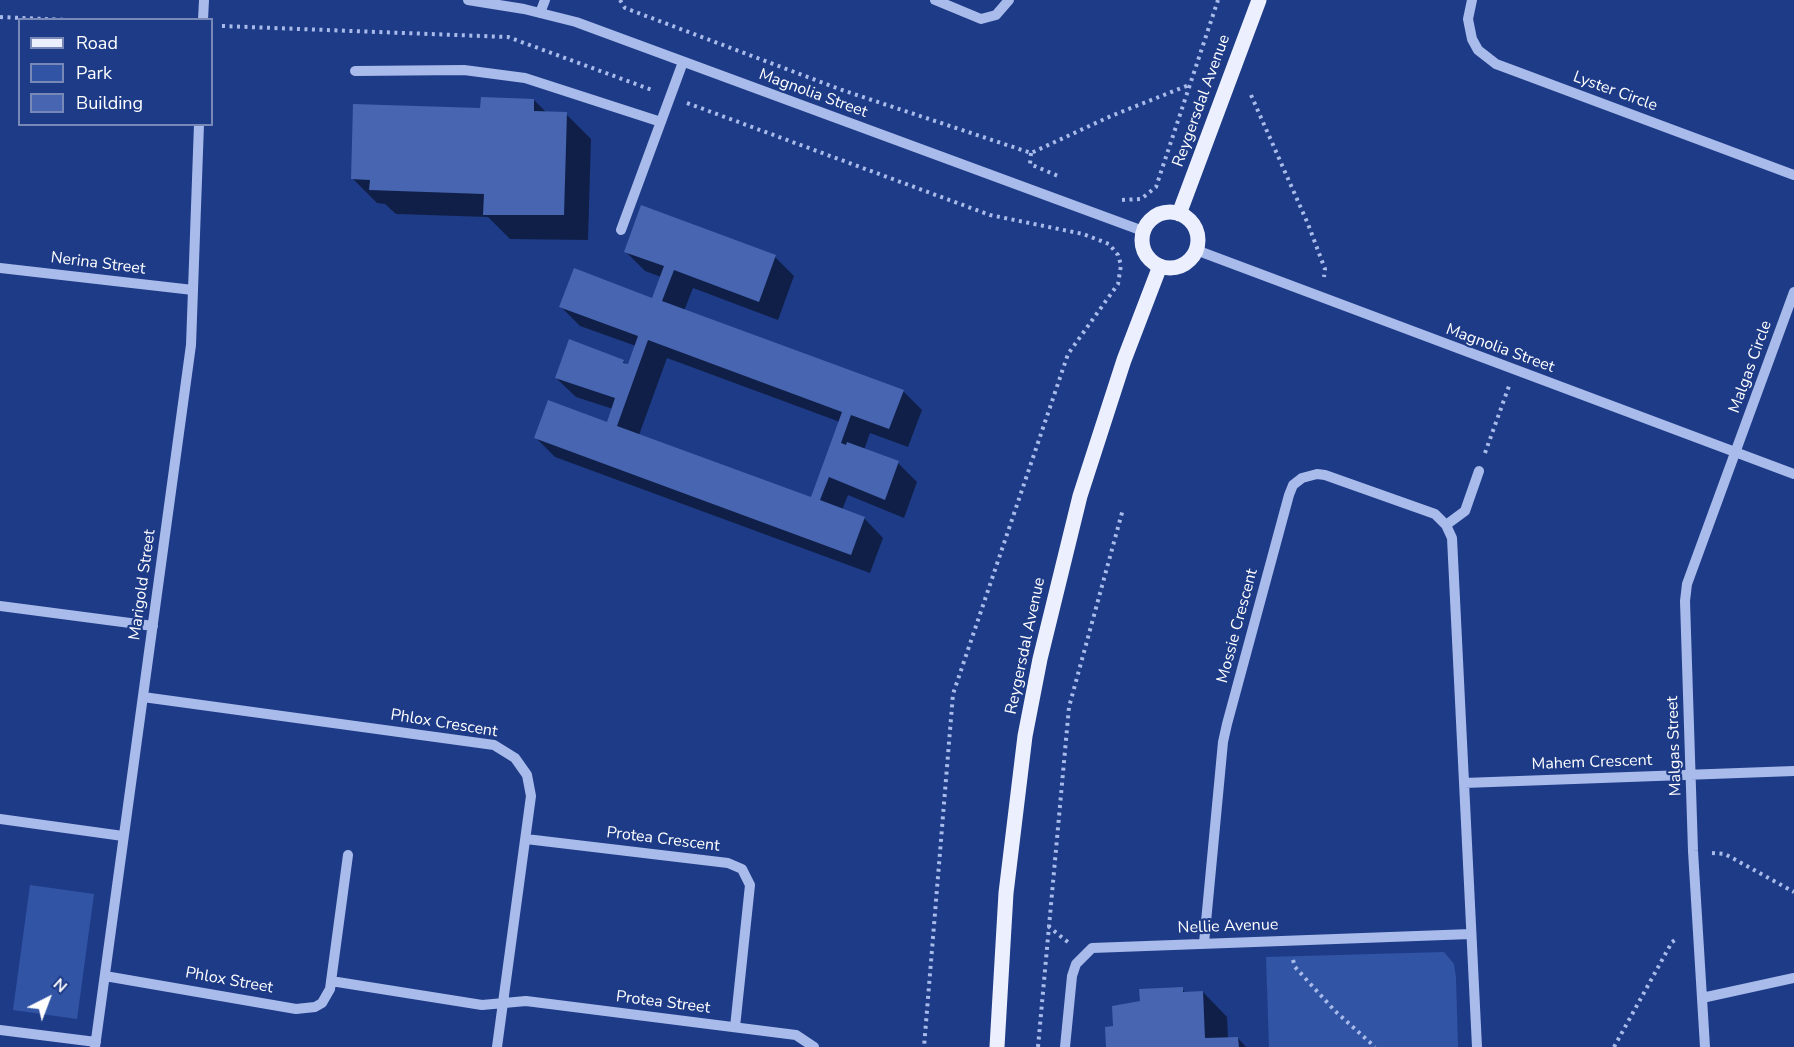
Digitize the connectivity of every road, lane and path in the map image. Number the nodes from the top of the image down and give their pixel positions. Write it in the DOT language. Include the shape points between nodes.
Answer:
graph roads {
  1 [pos="204,0"];
  2 [pos="468,0"];
  3 [pos="545,0"];
  4 [pos="620,0"];
  5 [pos="935,0"];
  6 [pos="1009,0"];
  7 [pos="1218,0"];
  8 [pos="1259,0"];
  9 [pos="1472,0"];
  10 [pos="540,13"];
  11 [pos="0,17"];
  12 [pos="22,18"];
  13 [pos="203,18"];
  14 [pos="213,25"];
  15 [pos="683,62"];
  16 [pos="355,71"];
  17 [pos="1189,85"];
  18 [pos="1251,95"];
  19 [pos="670,97"];
  20 [pos="661,122"];
  21 [pos="199,126"];
  22 [pos="1031,153"];
  23 [pos="1794,175"];
  24 [pos="1069,180"];
  25 [pos="1120,199"];
  26 [pos="1090,213"];
  27 [pos="1179,214"];
  28 [pos="621,230"];
  29 [pos="1143,231"];
  30 [pos="1083,234"];
  31 [pos="1196,250"];
  32 [pos="1160,266"];
  33 [pos="0,268"];
  34 [pos="193,290"];
  35 [pos="1794,292"];
  36 [pos="1319,297"];
  37 [pos="1514,370"];
  38 [pos="1735,453"];
  39 [pos="1479,471"];
  40 [pos="1794,474"];
  41 [pos="1123,509"];
  42 [pos="1446,525"];
  43 [pos="0,606"];
  44 [pos="153,626"];
  45 [pos="143,697"];
  46 [pos="1794,771"];
  47 [pos="1691,775"];
  48 [pos="1464,783"];
  49 [pos="0,819"];
  50 [pos="123,836"];
  51 [pos="525,839"];
  52 [pos="1693,851"];
  53 [pos="348,855"];
  54 [pos="1794,892"];
  55 [pos="1048,926"];
  56 [pos="1698,929"];
  57 [pos="1471,934"];
  58 [pos="1285,940"];
  59 [pos="1204,943"];
  60 [pos="1083,955"];
  61 [pos="105,976"];
  62 [pos="1794,978"];
  63 [pos="331,981"];
  64 [pos="1702,998"];
  65 [pos="503,1003"];
  66 [pos="735,1027"];
  67 [pos="0,1030"];
  68 [pos="95,1045"];
  69 [pos="497,1047"];
  70 [pos="814,1047"];
  71 [pos="924,1047"];
  72 [pos="997,1047"];
  73 [pos="1038,1047"];
  74 [pos="1065,1047"];
  75 [pos="1375,1047"];
  76 [pos="1476,1047"];
  77 [pos="1614,1047"];
  78 [pos="1705,1047"];
  1 -- 13 [label="street"];
  2 -- 10 [label="street, Magnolia Street"];
  3 -- 10 [label="street"];
  4 -- 22 [label="path" via="625,8 843,90"];
  5 -- 6 [label="street" via="981,19 996,15"];
  7 -- 17 [label="path"];
  8 -- 27 [label="main road, Reygersdal Avenue"];
  9 -- 23 [label="street, Lyster Circle" via="1468,19 1472,39 1478,50 1496,64"];
  10 -- 15 [label="street, Magnolia Street" via="576,22"];
  11 -- 12 [label="path"];
  14 -- 19 [label="path" via="508,37"];
  15 -- 19 [label="street"];
  15 -- 26 [label="street, Magnolia Street"];
  16 -- 20 [label="street" via="464,70 525,78"];
  17 -- 22 [label="path"];
  17 -- 25 [label="path" via="1156,187 1141,199"];
  18 -- 36 [label="path" via="1325,269"];
  19 -- 20 [label="street"];
  19 -- 30 [label="path" via="990,215"];
  20 -- 28 [label="street"];
  21 -- 34 [label="street, Marigold Street"];
  22 -- 24 [label="path" via="1030,164"];
  26 -- 29 [label="street, Magnolia Street"];
  26 -- 30 [label="path"];
  27 -- 29 [label="main road" via="1170,212 1153,217"];
  27 -- 31 [label="main road" via="1193,224"];
  29 -- 32 [label="main road" via="1143,249"];
  30 -- 71 [label="path" via="1114,250 1121,274 1118,284 1068,354 953,694"];
  31 -- 32 [label="main road" via="1185,264"];
  31 -- 36 [label="street, Magnolia Street"];
  32 -- 72 [label="main road, Reygersdal Avenue" via="1124,360 1080,496 1040,659 1025,736 1006,893"];
  33 -- 34 [label="street, Nerina Street"];
  34 -- 44 [label="street, Marigold Street" via="191,345"];
  35 -- 38 [label="street, Malgas Circle"];
  36 -- 37 [label="street, Magnolia Street"];
  37 -- 38 [label="street, Magnolia Street"];
  37 -- 39 [label="path"];
  38 -- 40 [label="street, Magnolia Street"];
  38 -- 47 [label="street, Malgas Street" via="1687,584"];
  39 -- 42 [label="street" via="1465,511"];
  41 -- 55 [label="path" via="1069,707"];
  42 -- 48 [label="street" via="1452,538"];
  42 -- 59 [label="street, Mossie Crescent" via="1435,514 1325,475 1309,475 1293,485 1223,742"];
  43 -- 44 [label="street"];
  44 -- 45 [label="street, Marigold Street"];
  45 -- 50 [label="street, Marigold Street"];
  45 -- 51 [label="street, Phlox Crescent" via="494,745 515,758 527,775 531,796"];
  46 -- 47 [label="street, Mahem Crescent"];
  47 -- 48 [label="street, Mahem Crescent"];
  47 -- 52 [label="street, Malgas Street"];
  48 -- 57 [label="street"];
  49 -- 50 [label="street"];
  50 -- 61 [label="street, Marigold Street"];
  51 -- 65 [label="street, Phlox Crescent"];
  51 -- 66 [label="street, Protea Crescent" via="728,863 742,869 750,885"];
  52 -- 54 [label="path" via="1725,854"];
  52 -- 56 [label="street, Malgas Street"];
  53 -- 63 [label="street, Phlox Street"];
  55 -- 60 [label="path"];
  55 -- 73 [label="path"];
  56 -- 64 [label="street, Malgas Street"];
  56 -- 77 [label="path" via="1672,942"];
  57 -- 58 [label="street, Nellie Avenue"];
  57 -- 76 [label="street"];
  58 -- 59 [label="street, Nellie Avenue"];
  58 -- 75 [label="path" via="1295,967"];
  59 -- 60 [label="street, Nellie Avenue" via="1101,947"];
  60 -- 74 [label="street" via="1072,976"];
  61 -- 63 [label="street, Phlox Street" via="306,1010 322,1003"];
  61 -- 68 [label="street, Marigold Street"];
  62 -- 64 [label="street"];
  63 -- 65 [label="street" via="482,1005"];
  64 -- 78 [label="street, Malgas Street"];
  65 -- 66 [label="street, Protea Street" via="525,1001"];
  65 -- 69 [label="street, Phlox Crescent"];
  66 -- 70 [label="street, Protea Street" via="796,1035"];
  67 -- 68 [label="street"];
}
